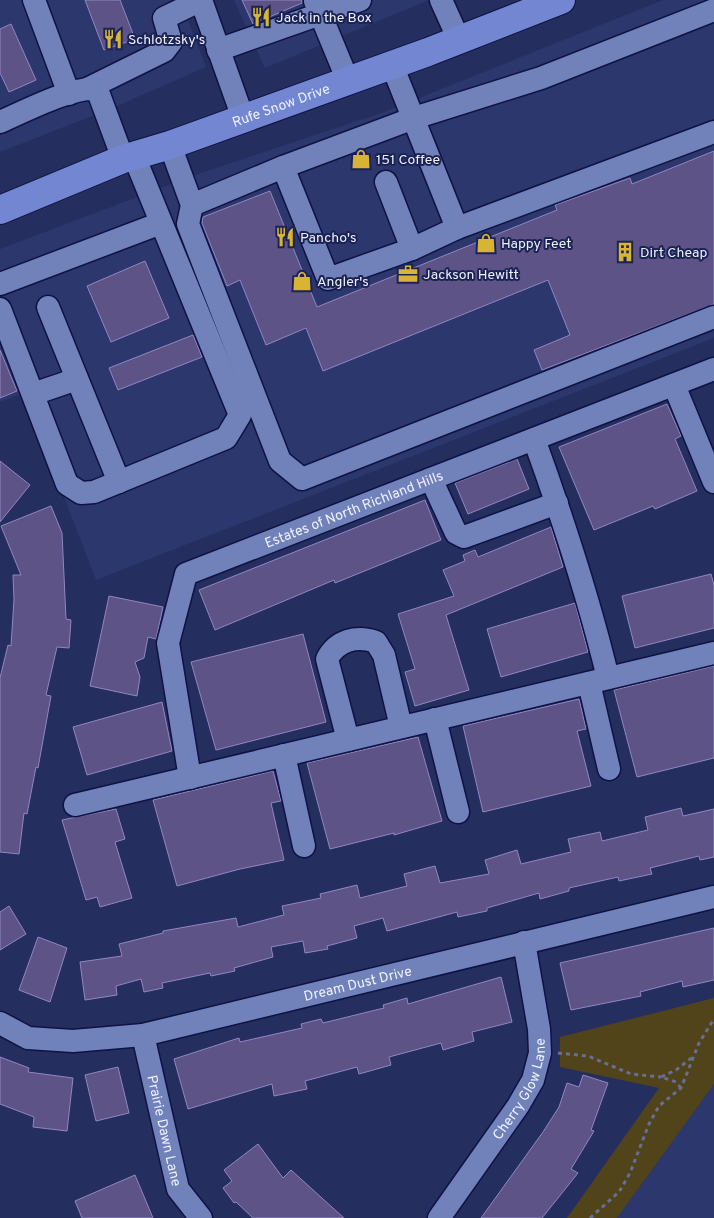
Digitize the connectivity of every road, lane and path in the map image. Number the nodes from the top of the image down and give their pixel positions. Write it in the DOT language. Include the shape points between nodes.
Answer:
graph roads {
  1 [pos="34,0"];
  2 [pos="201,0"];
  3 [pos="360,0"];
  4 [pos="441,0"];
  5 [pos="561,0"];
  6 [pos="318,7"];
  7 [pos="714,10"];
  8 [pos="459,40"];
  9 [pos="218,50"];
  10 [pos="392,65"];
  11 [pos="348,80"];
  12 [pos="79,91"];
  13 [pos="243,118"];
  14 [pos="414,118"];
  15 [pos="0,122"];
  16 [pos="714,132"];
  17 [pos="170,145"];
  18 [pos="128,157"];
  19 [pos="283,167"];
  20 [pos="386,182"];
  21 [pos="192,205"];
  22 [pos="0,210"];
  23 [pos="161,223"];
  24 [pos="457,228"];
  25 [pos="412,249"];
  26 [pos="0,284"];
  27 [pos="48,307"];
  28 [pos="0,309"];
  29 [pos="714,317"];
  30 [pos="714,369"];
  31 [pos="77,379"];
  32 [pos="674,385"];
  33 [pos="33,394"];
  34 [pos="534,439"];
  35 [pos="432,479"];
  36 [pos="118,482"];
  37 [pos="714,482"];
  38 [pos="557,503"];
  39 [pos="714,653"];
  40 [pos="598,680"];
  41 [pos="435,719"];
  42 [pos="401,727"];
  43 [pos="348,740"];
  44 [pos="284,755"];
  45 [pos="609,769"];
  46 [pos="190,778"];
  47 [pos="75,805"];
  48 [pos="458,812"];
  49 [pos="304,846"];
  50 [pos="714,896"];
  51 [pos="524,942"];
  52 [pos="714,1019"];
  53 [pos="0,1023"];
  54 [pos="143,1035"];
  55 [pos="555,1053"];
  56 [pos="695,1055"];
  57 [pos="661,1077"];
  58 [pos="681,1088"];
  59 [pos="201,1218"];
  60 [pos="439,1218"];
  61 [pos="590,1218"];
  1 -- 12 [label="street"];
  2 -- 9 [label="street"];
  2 -- 12 [label="street" via="164,18 171,42 164,51"];
  3 -- 6 [label="street"];
  4 -- 8 [label="street"];
  5 -- 8 [label="main road, Rufe Snow Drive"];
  6 -- 9 [label="street"];
  6 -- 11 [label="street"];
  7 -- 14 [label="street" via="541,78"];
  8 -- 10 [label="main road, Rufe Snow Drive"];
  9 -- 13 [label="street"];
  10 -- 11 [label="main road, Rufe Snow Drive"];
  10 -- 14 [label="street"];
  11 -- 13 [label="main road, Rufe Snow Drive"];
  12 -- 15 [label="street"];
  12 -- 18 [label="street" via="97,89"];
  13 -- 17 [label="main road, Rufe Snow Drive"];
  14 -- 19 [label="street"];
  14 -- 24 [label="street"];
  16 -- 24 [label="street"];
  17 -- 18 [label="main road, Rufe Snow Drive"];
  17 -- 21 [label="street"];
  18 -- 22 [label="main road, Rufe Snow Drive"];
  18 -- 23 [label="street"];
  19 -- 21 [label="street"];
  19 -- 25 [label="street" via="328,279"];
  20 -- 25 [label="street"];
  21 -- 29 [label="street" via="188,224 280,461 302,479"];
  23 -- 26 [label="street"];
  23 -- 36 [label="street" via="240,414 226,438"];
  24 -- 25 [label="street"];
  27 -- 31 [label="street"];
  28 -- 33 [label="street"];
  30 -- 32 [label="street, Estates of North Richland Hills"];
  31 -- 33 [label="street"];
  31 -- 36 [label="street"];
  32 -- 34 [label="street, Estates of North Richland Hills"];
  32 -- 37 [label="street"];
  33 -- 36 [label="street" via="67,484 80,493 94,492"];
  34 -- 35 [label="street, Estates of North Richland Hills"];
  34 -- 38 [label="street"];
  35 -- 38 [label="street" via="456,534 464,537"];
  35 -- 46 [label="street, Estates of North Richland Hills" via="186,574 168,643"];
  38 -- 40 [label="street" via="587,595"];
  39 -- 40 [label="street"];
  40 -- 41 [label="street"];
  40 -- 45 [label="street"];
  41 -- 42 [label="street"];
  41 -- 48 [label="street"];
  42 -- 43 [label="street"];
  42 -- 43 [label="street" via="384,656 376,642 362,637 346,641 332,650 327,659"];
  43 -- 44 [label="street"];
  44 -- 46 [label="street"];
  44 -- 49 [label="street"];
  46 -- 47 [label="street"];
  50 -- 51 [label="street, Dream Dust Drive"];
  51 -- 54 [label="street, Dream Dust Drive"];
  51 -- 60 [label="street, Cherry Glow Lane" via="540,1030 540,1053 533,1080"];
  52 -- 56 [label="path"];
  53 -- 54 [label="street, Dream Dust Drive" via="28,1038 73,1041"];
  54 -- 59 [label="street, Prairie Dawn Lane" via="178,1189"];
  55 -- 57 [label="path" via="588,1056 618,1070"];
  56 -- 57 [label="path"];
  56 -- 58 [label="path"];
  57 -- 58 [label="path" via="676,1082"];
  58 -- 61 [label="path" via="659,1106 619,1192"];
}
